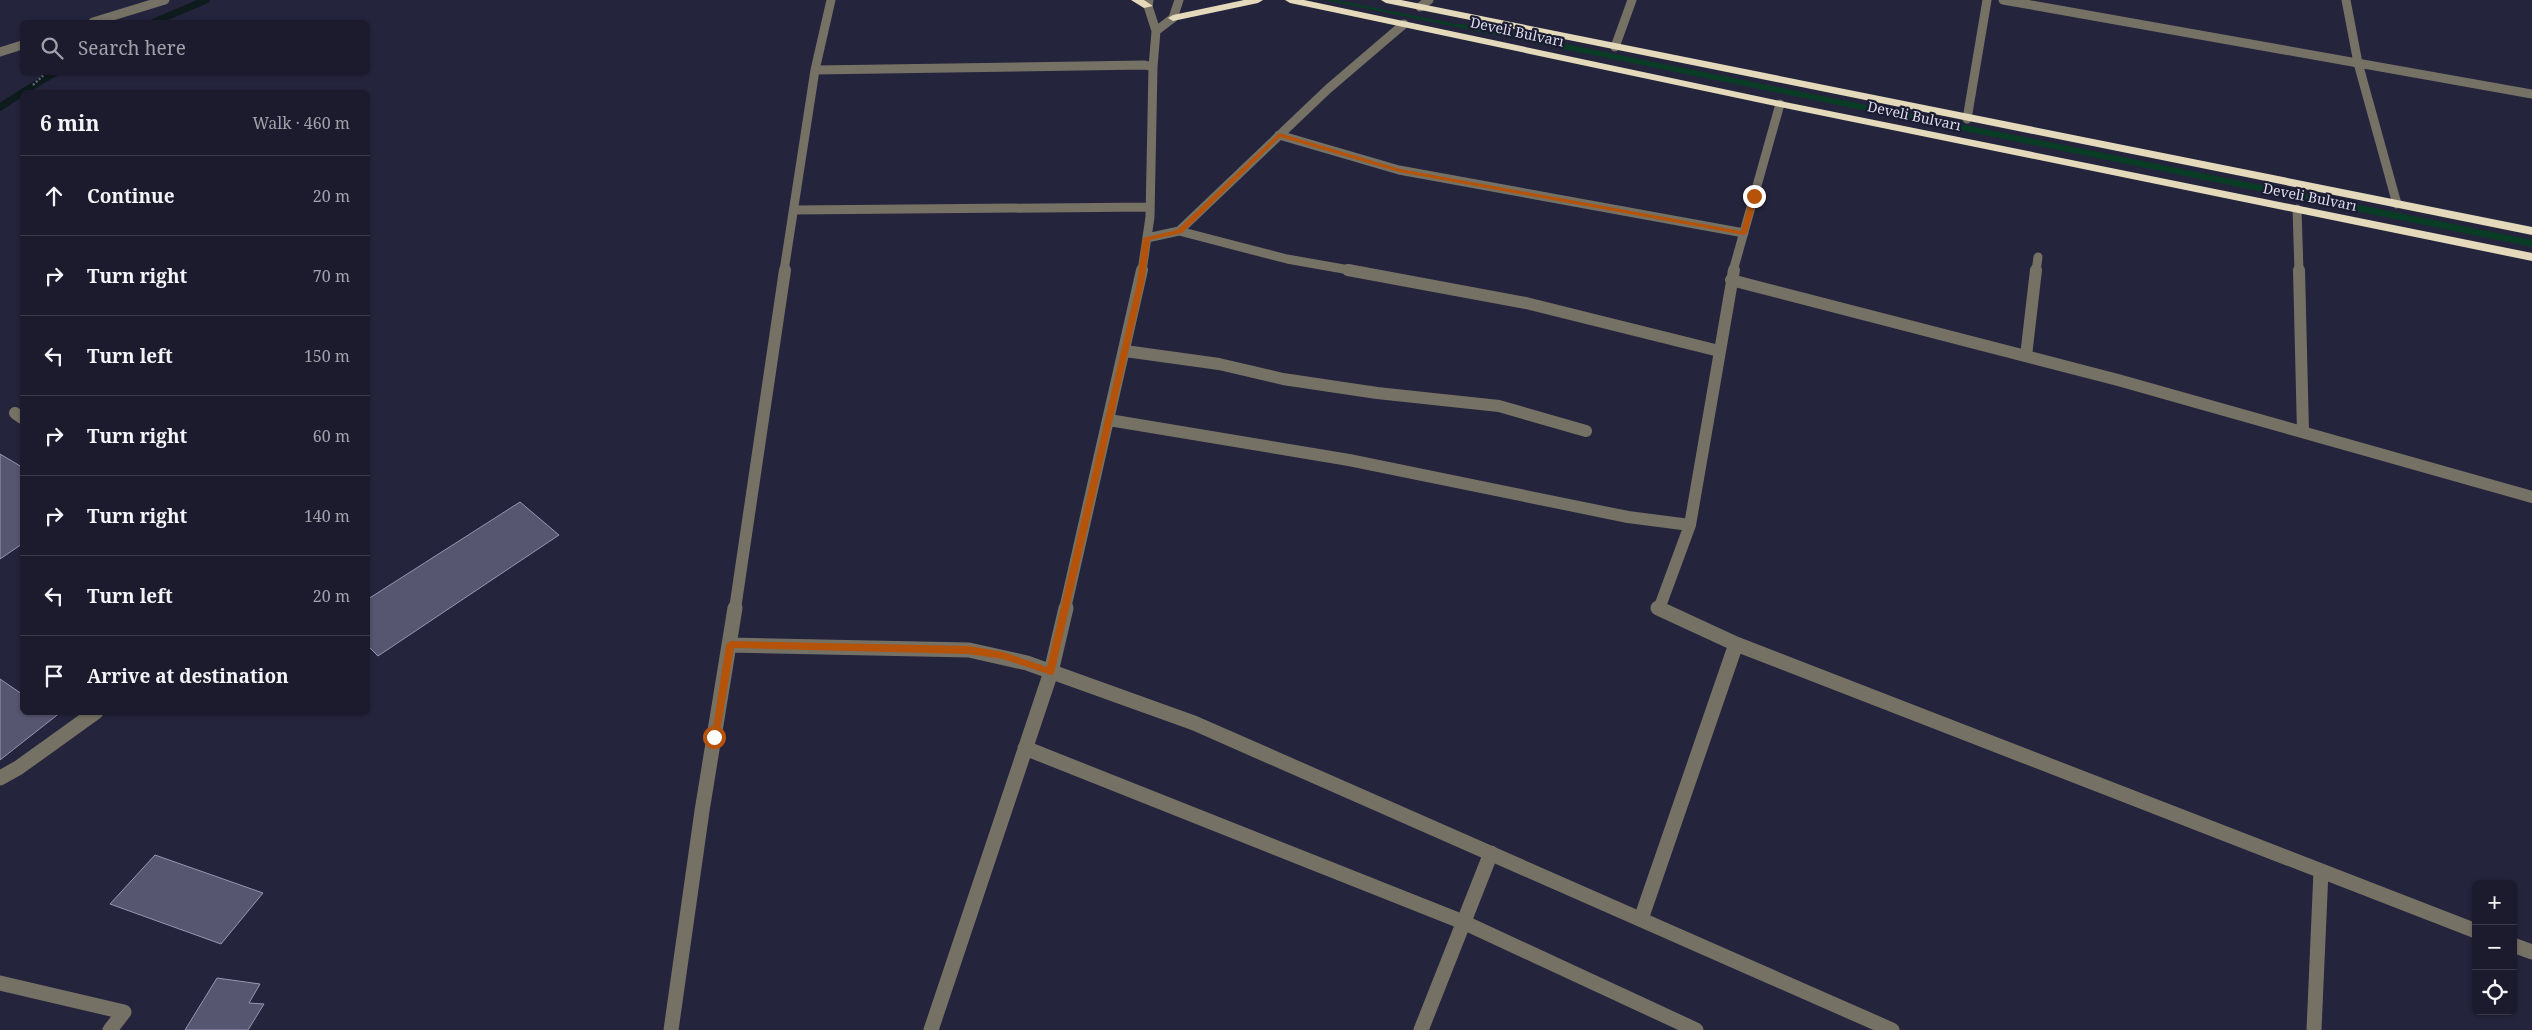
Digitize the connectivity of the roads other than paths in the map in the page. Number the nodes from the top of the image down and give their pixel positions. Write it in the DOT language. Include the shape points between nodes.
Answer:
graph roads {
  1 [pos="165,0"];
  2 [pos="831,0"];
  3 [pos="1136,0"];
  4 [pos="1180,0"];
  5 [pos="1258,0"];
  6 [pos="1290,0"];
  7 [pos="1386,0"];
  8 [pos="1632,0"];
  9 [pos="1987,0"];
  10 [pos="2003,0"];
  11 [pos="2346,0"];
  12 [pos="1148,3"];
  13 [pos="1424,4"];
  14 [pos="1173,18"];
  15 [pos="100,20"];
  16 [pos="1404,24"];
  17 [pos="1156,31"];
  18 [pos="20,45"];
  19 [pos="1615,47"];
  20 [pos="0,52"];
  21 [pos="2358,63"];
  22 [pos="1153,67"];
  23 [pos="815,70"];
  24 [pos="2532,94"];
  25 [pos="1780,104"];
  26 [pos="1967,118"];
  27 [pos="1279,135"];
  28 [pos="2397,204"];
  29 [pos="1150,207"];
  30 [pos="794,210"];
  31 [pos="2297,210"];
  32 [pos="1179,231"];
  33 [pos="2532,232"];
  34 [pos="1744,233"];
  35 [pos="1147,238"];
  36 [pos="2038,257"];
  37 [pos="2532,257"];
  38 [pos="1730,280"];
  39 [pos="1125,351"];
  40 [pos="1719,351"];
  41 [pos="2026,356"];
  42 [pos="1109,420"];
  43 [pos="1586,431"];
  44 [pos="2303,432"];
  45 [pos="2532,497"];
  46 [pos="1690,526"];
  47 [pos="1736,644"];
  48 [pos="730,645"];
  49 [pos="1051,672"];
  50 [pos="92,715"];
  51 [pos="1025,748"];
  52 [pos="0,778"];
  53 [pos="1491,853"];
  54 [pos="2321,871"];
  55 [pos="1641,919"];
  56 [pos="1463,922"];
  57 [pos="2472,929"];
  58 [pos="2517,946"];
  59 [pos="2532,952"];
  60 [pos="0,983"];
  61 [pos="110,1030"];
  62 [pos="671,1030"];
  63 [pos="931,1030"];
  64 [pos="1421,1030"];
  65 [pos="1696,1030"];
  66 [pos="1892,1030"];
  67 [pos="2314,1030"];
  1 -- 15 [label="street"];
  2 -- 23 [label="street"];
  3 -- 12 [label="highway"];
  4 -- 14 [label="street"];
  5 -- 14 [label="highway"];
  6 -- 16 [label="highway, Develi Bulvarı"];
  7 -- 13 [label="highway, Develi Bulvarı"];
  8 -- 19 [label="street"];
  9 -- 26 [label="street"];
  10 -- 21 [label="street"];
  11 -- 21 [label="street"];
  12 -- 17 [label="street"];
  13 -- 19 [label="highway, Develi Bulvarı"];
  14 -- 17 [label="street"];
  16 -- 25 [label="highway, Develi Bulvarı"];
  16 -- 27 [label="street"];
  17 -- 22 [label="street"];
  18 -- 20 [label="street"];
  19 -- 26 [label="highway, Develi Bulvarı"];
  21 -- 24 [label="street"];
  21 -- 28 [label="street"];
  22 -- 23 [label="street"];
  22 -- 29 [label="street"];
  23 -- 30 [label="street"];
  25 -- 31 [label="highway, Develi Bulvarı"];
  25 -- 34 [label="street"];
  26 -- 28 [label="highway, Develi Bulvarı"];
  27 -- 32 [label="street"];
  27 -- 34 [label="street" via="1399,170"];
  28 -- 33 [label="highway, Develi Bulvarı"];
  29 -- 30 [label="street"];
  29 -- 35 [label="street"];
  30 -- 48 [label="street"];
  31 -- 37 [label="highway, Develi Bulvarı"];
  31 -- 44 [label="street"];
  32 -- 35 [label="street"];
  32 -- 40 [label="street" via="1287,259 1526,303"];
  34 -- 38 [label="street"];
  35 -- 39 [label="street"];
  36 -- 41 [label="street"];
  38 -- 40 [label="street"];
  38 -- 41 [label="street"];
  39 -- 42 [label="street"];
  39 -- 43 [label="street" via="1377,393 1499,406"];
  40 -- 46 [label="street"];
  41 -- 44 [label="street"];
  42 -- 46 [label="street" via="1330,457 1628,517"];
  42 -- 49 [label="street"];
  44 -- 45 [label="street"];
  46 -- 47 [label="street" via="1658,609"];
  47 -- 54 [label="street"];
  47 -- 55 [label="street"];
  48 -- 49 [label="street" via="969,650 1003,656"];
  48 -- 62 [label="street" via="702,811"];
  49 -- 51 [label="street"];
  49 -- 53 [label="street" via="1194,723"];
  50 -- 52 [label="street"];
  51 -- 56 [label="street"];
  51 -- 63 [label="street"];
  53 -- 55 [label="street"];
  53 -- 56 [label="street"];
  54 -- 57 [label="street"];
  54 -- 67 [label="street"];
  55 -- 66 [label="street"];
  56 -- 64 [label="street"];
  56 -- 65 [label="street"];
  58 -- 59 [label="street"];
  60 -- 61 [label="street" via="124,1012"];
}
